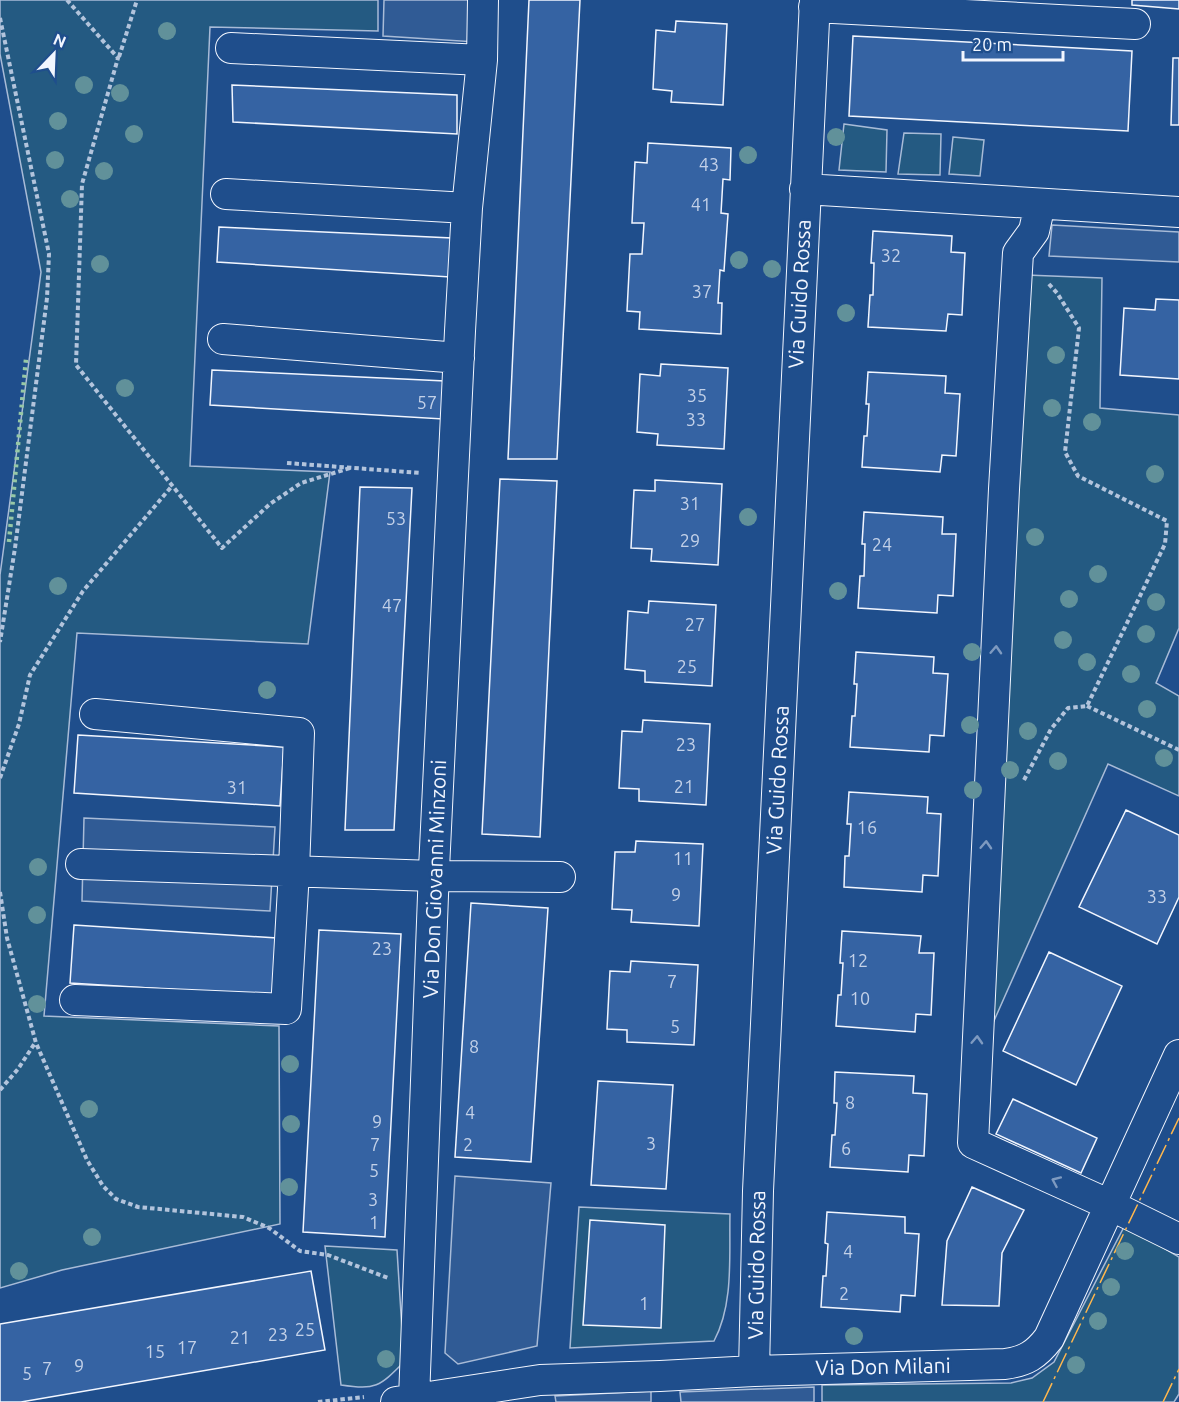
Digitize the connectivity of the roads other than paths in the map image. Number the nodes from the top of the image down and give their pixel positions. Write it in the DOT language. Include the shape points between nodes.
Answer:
graph roads {
  1 [pos="483,0"];
  2 [pos="815,4"];
  3 [pos="1135,24"];
  4 [pos="231,48"];
  5 [pos="482,60"];
  6 [pos="805,189"];
  7 [pos="226,194"];
  8 [pos="1040,204"];
  9 [pos="467,208"];
  10 [pos="1179,212"];
  11 [pos="223,339"];
  12 [pos="459,358"];
  13 [pos="94,714"];
  14 [pos="81,864"];
  15 [pos="294,871"];
  16 [pos="434,876"];
  17 [pos="560,877"];
  18 [pos="75,1000"];
  19 [pos="1179,1055"];
  20 [pos="1110,1204"];
  21 [pos="1179,1239"];
  22 [pos="754,1371"];
  23 [pos="405,1401"];
  1 -- 5 [label="street, Via Don Giovanni Minzoni"];
  2 -- 3 [label="street"];
  2 -- 6 [label="street, Via Guido Rossa"];
  4 -- 5 [label="street"];
  5 -- 9 [label="street, Via Don Giovanni Minzoni"];
  6 -- 8 [label="street, Via Guido Rossa"];
  6 -- 22 [label="street, Via Guido Rossa" via="758,1191"];
  7 -- 9 [label="street"];
  8 -- 10 [label="street, Via Guido Rossa"];
  20 -- 8 [label="street, one-way" via="973,1143 1018,253 1034,231"];
  9 -- 12 [label="street, Via Don Giovanni Minzoni"];
  11 -- 12 [label="street"];
  12 -- 16 [label="street, Via Don Giovanni Minzoni"];
  13 -- 15 [label="street" via="299,733"];
  14 -- 15 [label="street"];
  15 -- 16 [label="street"];
  15 -- 18 [label="street" via="286,1009"];
  16 -- 17 [label="street"];
  16 -- 23 [label="street, Via Don Giovanni Minzoni" via="419,1282"];
  19 -- 20 [label="street, Via Don Milani"];
  20 -- 21 [label="street"];
  20 -- 22 [label="street, Via Don Milani" via="1049,1338 1038,1353 1024,1362"];
  22 -- 23 [label="street, Via Don Milani" via="540,1380"];
}
